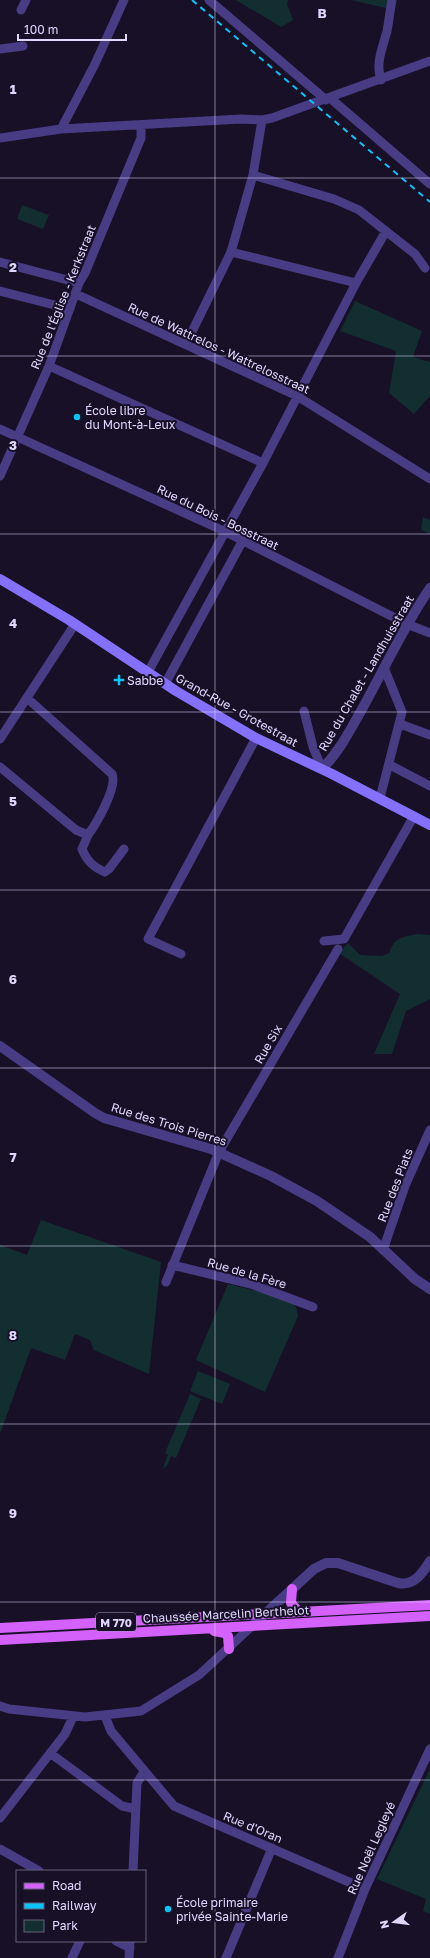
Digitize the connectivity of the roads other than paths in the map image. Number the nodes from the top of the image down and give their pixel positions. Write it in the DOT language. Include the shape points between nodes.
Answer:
graph roads {
  1 [pos="26,0"];
  2 [pos="124,0"];
  3 [pos="209,0"];
  4 [pos="392,0"];
  5 [pos="21,10"];
  6 [pos="23,46"];
  7 [pos="0,49"];
  8 [pos="430,61"];
  9 [pos="381,80"];
  10 [pos="328,99"];
  11 [pos="262,120"];
  12 [pos="141,126"];
  13 [pos="61,129"];
  14 [pos="0,138"];
  15 [pos="253,175"];
  16 [pos="430,184"];
  17 [pos="386,231"];
  18 [pos="231,252"];
  19 [pos="0,262"];
  20 [pos="425,268"];
  21 [pos="79,283"];
  22 [pos="356,283"];
  23 [pos="0,290"];
  24 [pos="76,294"];
  25 [pos="70,309"];
  26 [pos="186,344"];
  27 [pos="49,366"];
  28 [pos="296,396"];
  29 [pos="0,429"];
  30 [pos="17,437"];
  31 [pos="263,463"];
  32 [pos="0,476"];
  33 [pos="430,479"];
  34 [pos="224,531"];
  35 [pos="243,540"];
  36 [pos="0,579"];
  37 [pos="430,588"];
  38 [pos="75,624"];
  39 [pos="407,624"];
  40 [pos="430,633"];
  41 [pos="384,670"];
  42 [pos="148,672"];
  43 [pos="165,684"];
  44 [pos="28,698"];
  45 [pos="304,711"];
  46 [pos="400,724"];
  47 [pos="430,735"];
  48 [pos="256,738"];
  49 [pos="0,739"];
  50 [pos="390,765"];
  51 [pos="0,767"];
  52 [pos="322,769"];
  53 [pos="430,786"];
  54 [pos="380,798"];
  55 [pos="414,816"];
  56 [pos="430,825"];
  57 [pos="88,835"];
  58 [pos="124,849"];
  59 [pos="324,942"];
  60 [pos="338,949"];
  61 [pos="181,954"];
  62 [pos="0,1046"];
  63 [pos="430,1130"];
  64 [pos="219,1152"];
  65 [pos="383,1250"];
  66 [pos="172,1265"];
  67 [pos="166,1282"];
  68 [pos="430,1289"];
  69 [pos="313,1307"];
  70 [pos="430,1561"];
  71 [pos="292,1589"];
  72 [pos="430,1605"];
  73 [pos="430,1611"];
  74 [pos="299,1612"];
  75 [pos="265,1614"];
  76 [pos="430,1616"];
  77 [pos="360,1620"];
  78 [pos="252,1626"];
  79 [pos="0,1628"];
  80 [pos="202,1629"];
  81 [pos="0,1640"];
  82 [pos="229,1649"];
  83 [pos="0,1706"];
  84 [pos="105,1716"];
  85 [pos="73,1717"];
  86 [pos="430,1749"];
  87 [pos="50,1753"];
  88 [pos="144,1772"];
  89 [pos="136,1809"];
  90 [pos="0,1818"];
  91 [pos="0,1848"];
  92 [pos="272,1848"];
  93 [pos="37,1870"];
  94 [pos="133,1870"];
  95 [pos="365,1889"];
  96 [pos="80,1942"];
  97 [pos="130,1944"];
  98 [pos="72,1958"];
  99 [pos="130,1958"];
  100 [pos="226,1958"];
  101 [pos="338,1958"];
  1 -- 5 [label="street"];
  2 -- 13 [label="street" via="95,64"];
  3 -- 10 [label="street"];
  4 -- 9 [label="street" via="388,29 378,64"];
  6 -- 7 [label="street"];
  8 -- 9 [label="street"];
  9 -- 10 [label="street"];
  10 -- 11 [label="street"];
  10 -- 16 [label="street"];
  11 -- 12 [label="street" via="241,119"];
  11 -- 15 [label="street"];
  12 -- 13 [label="street"];
  12 -- 21 [label="street, Rue de l'Église - Kerkstraat" via="141,138"];
  13 -- 14 [label="street"];
  15 -- 17 [label="street" via="334,199 359,210"];
  15 -- 18 [label="street"];
  17 -- 20 [label="street" via="415,254"];
  17 -- 22 [label="street"];
  18 -- 22 [label="street"];
  18 -- 26 [label="street"];
  19 -- 21 [label="street"];
  21 -- 24 [label="street, Rue de l'Église - Kerkstraat"];
  22 -- 28 [label="street"];
  23 -- 25 [label="street"];
  24 -- 25 [label="street, Rue de l'Église - Kerkstraat"];
  24 -- 26 [label="street, Rue de Wattrelos - Wattrelosstraat"];
  25 -- 27 [label="street, Rue de l'Église - Kerkstraat"];
  26 -- 28 [label="street, Rue de Wattrelos - Wattrelosstraat"];
  27 -- 30 [label="street, Rue de l'Église - Kerkstraat"];
  27 -- 31 [label="street"];
  28 -- 31 [label="street"];
  28 -- 33 [label="street, Rue de Wattrelos - Wattrelosstraat"];
  29 -- 30 [label="street, Rue du Bois - Bosstraat"];
  30 -- 32 [label="street, Rue de l'Église - Kerkstraat"];
  30 -- 34 [label="street, Rue du Bois - Bosstraat"];
  31 -- 34 [label="street"];
  34 -- 35 [label="street, Rue du Bois - Bosstraat"];
  34 -- 42 [label="street"];
  35 -- 39 [label="street, Rue du Bois - Bosstraat"];
  35 -- 43 [label="street"];
  36 -- 38 [label="main road, Grand-Rue - Grotestraat"];
  37 -- 39 [label="street, Rue du Chalet - Landhuisstraat"];
  38 -- 42 [label="main road, Grand-Rue - Grotestraat"];
  38 -- 44 [label="street"];
  39 -- 40 [label="street, Rue du Bois - Bosstraat"];
  39 -- 41 [label="street, Rue du Chalet - Landhuisstraat"];
  41 -- 46 [label="street" via="402,712"];
  41 -- 52 [label="street, Rue du Chalet - Landhuisstraat" via="338,753"];
  42 -- 43 [label="main road, Grand-Rue - Grotestraat"];
  43 -- 48 [label="main road, Grand-Rue - Grotestraat"];
  44 -- 49 [label="street"];
  44 -- 57 [label="street" via="112,774 112,788"];
  45 -- 52 [label="street, Grand-Rue - Grotestraat"];
  46 -- 47 [label="street"];
  46 -- 50 [label="street"];
  48 -- 52 [label="main road, Grand-Rue - Grotestraat"];
  48 -- 61 [label="street" via="148,939"];
  50 -- 53 [label="street"];
  50 -- 54 [label="street"];
  51 -- 57 [label="street" via="76,830"];
  52 -- 54 [label="main road, Grand-Rue - Grotestraat"];
  54 -- 55 [label="main road, Grand-Rue - Grotestraat"];
  55 -- 56 [label="main road, Grand-Rue - Grotestraat"];
  55 -- 59 [label="street" via="344,939"];
  57 -- 58 [label="street" via="82,849 85,856 90,864 105,872"];
  60 -- 64 [label="street, Rue Six"];
  62 -- 64 [label="street, Rue des Trois Pierres" via="104,1118"];
  63 -- 65 [label="street, Rue des Piats" via="405,1186"];
  64 -- 65 [label="street, Rue des Trois Pierres" via="252,1166 317,1201 370,1237"];
  64 -- 66 [label="street"];
  65 -- 68 [label="street, Rue des Trois Pierres"];
  66 -- 67 [label="street"];
  66 -- 69 [label="street, Rue de la Fère" via="251,1284"];
  70 -- 71 [label="street" via="418,1578 409,1583 398,1583 330,1562 318,1566"];
  71 -- 74 [label="main road" via="292,1603"];
  71 -- 75 [label="street"];
  72 -- 74 [label="main road, Chaussée Marcelin Berthelot / M 770"];
  73 -- 77 [label="main road" via="394,1613"];
  74 -- 75 [label="main road, Chaussée Marcelin Berthelot / M 770"];
  75 -- 78 [label="street"];
  75 -- 79 [label="main road, Chaussée Marcelin Berthelot / M 770"];
  76 -- 77 [label="main road, Chaussée Marcelin Berthelot / M 770"];
  77 -- 78 [label="main road, Chaussée Marcelin Berthelot / M 770"];
  78 -- 80 [label="main road, Chaussée Marcelin Berthelot / M 770"];
  78 -- 82 [label="street"];
  80 -- 81 [label="main road, Chaussée Marcelin Berthelot / M 770"];
  80 -- 82 [label="main road" via="225,1633 229,1638"];
  82 -- 84 [label="street" via="199,1675 148,1709"];
  83 -- 85 [label="street"];
  84 -- 85 [label="street"];
  84 -- 88 [label="street, Rue d'Oran" via="109,1728"];
  85 -- 87 [label="street" via="68,1729"];
  86 -- 95 [label="street, Rue Noël Legleyé"];
  87 -- 89 [label="street" via="122,1806"];
  87 -- 90 [label="street"];
  88 -- 89 [label="street" via="137,1783"];
  88 -- 92 [label="street, Rue d'Oran" via="174,1806"];
  89 -- 94 [label="street"];
  91 -- 93 [label="street"];
  92 -- 95 [label="street, Rue d'Oran"];
  92 -- 100 [label="street"];
  95 -- 101 [label="street, Rue Noël Legleyé"];
  96 -- 98 [label="street"];
  97 -- 99 [label="street"];
}
